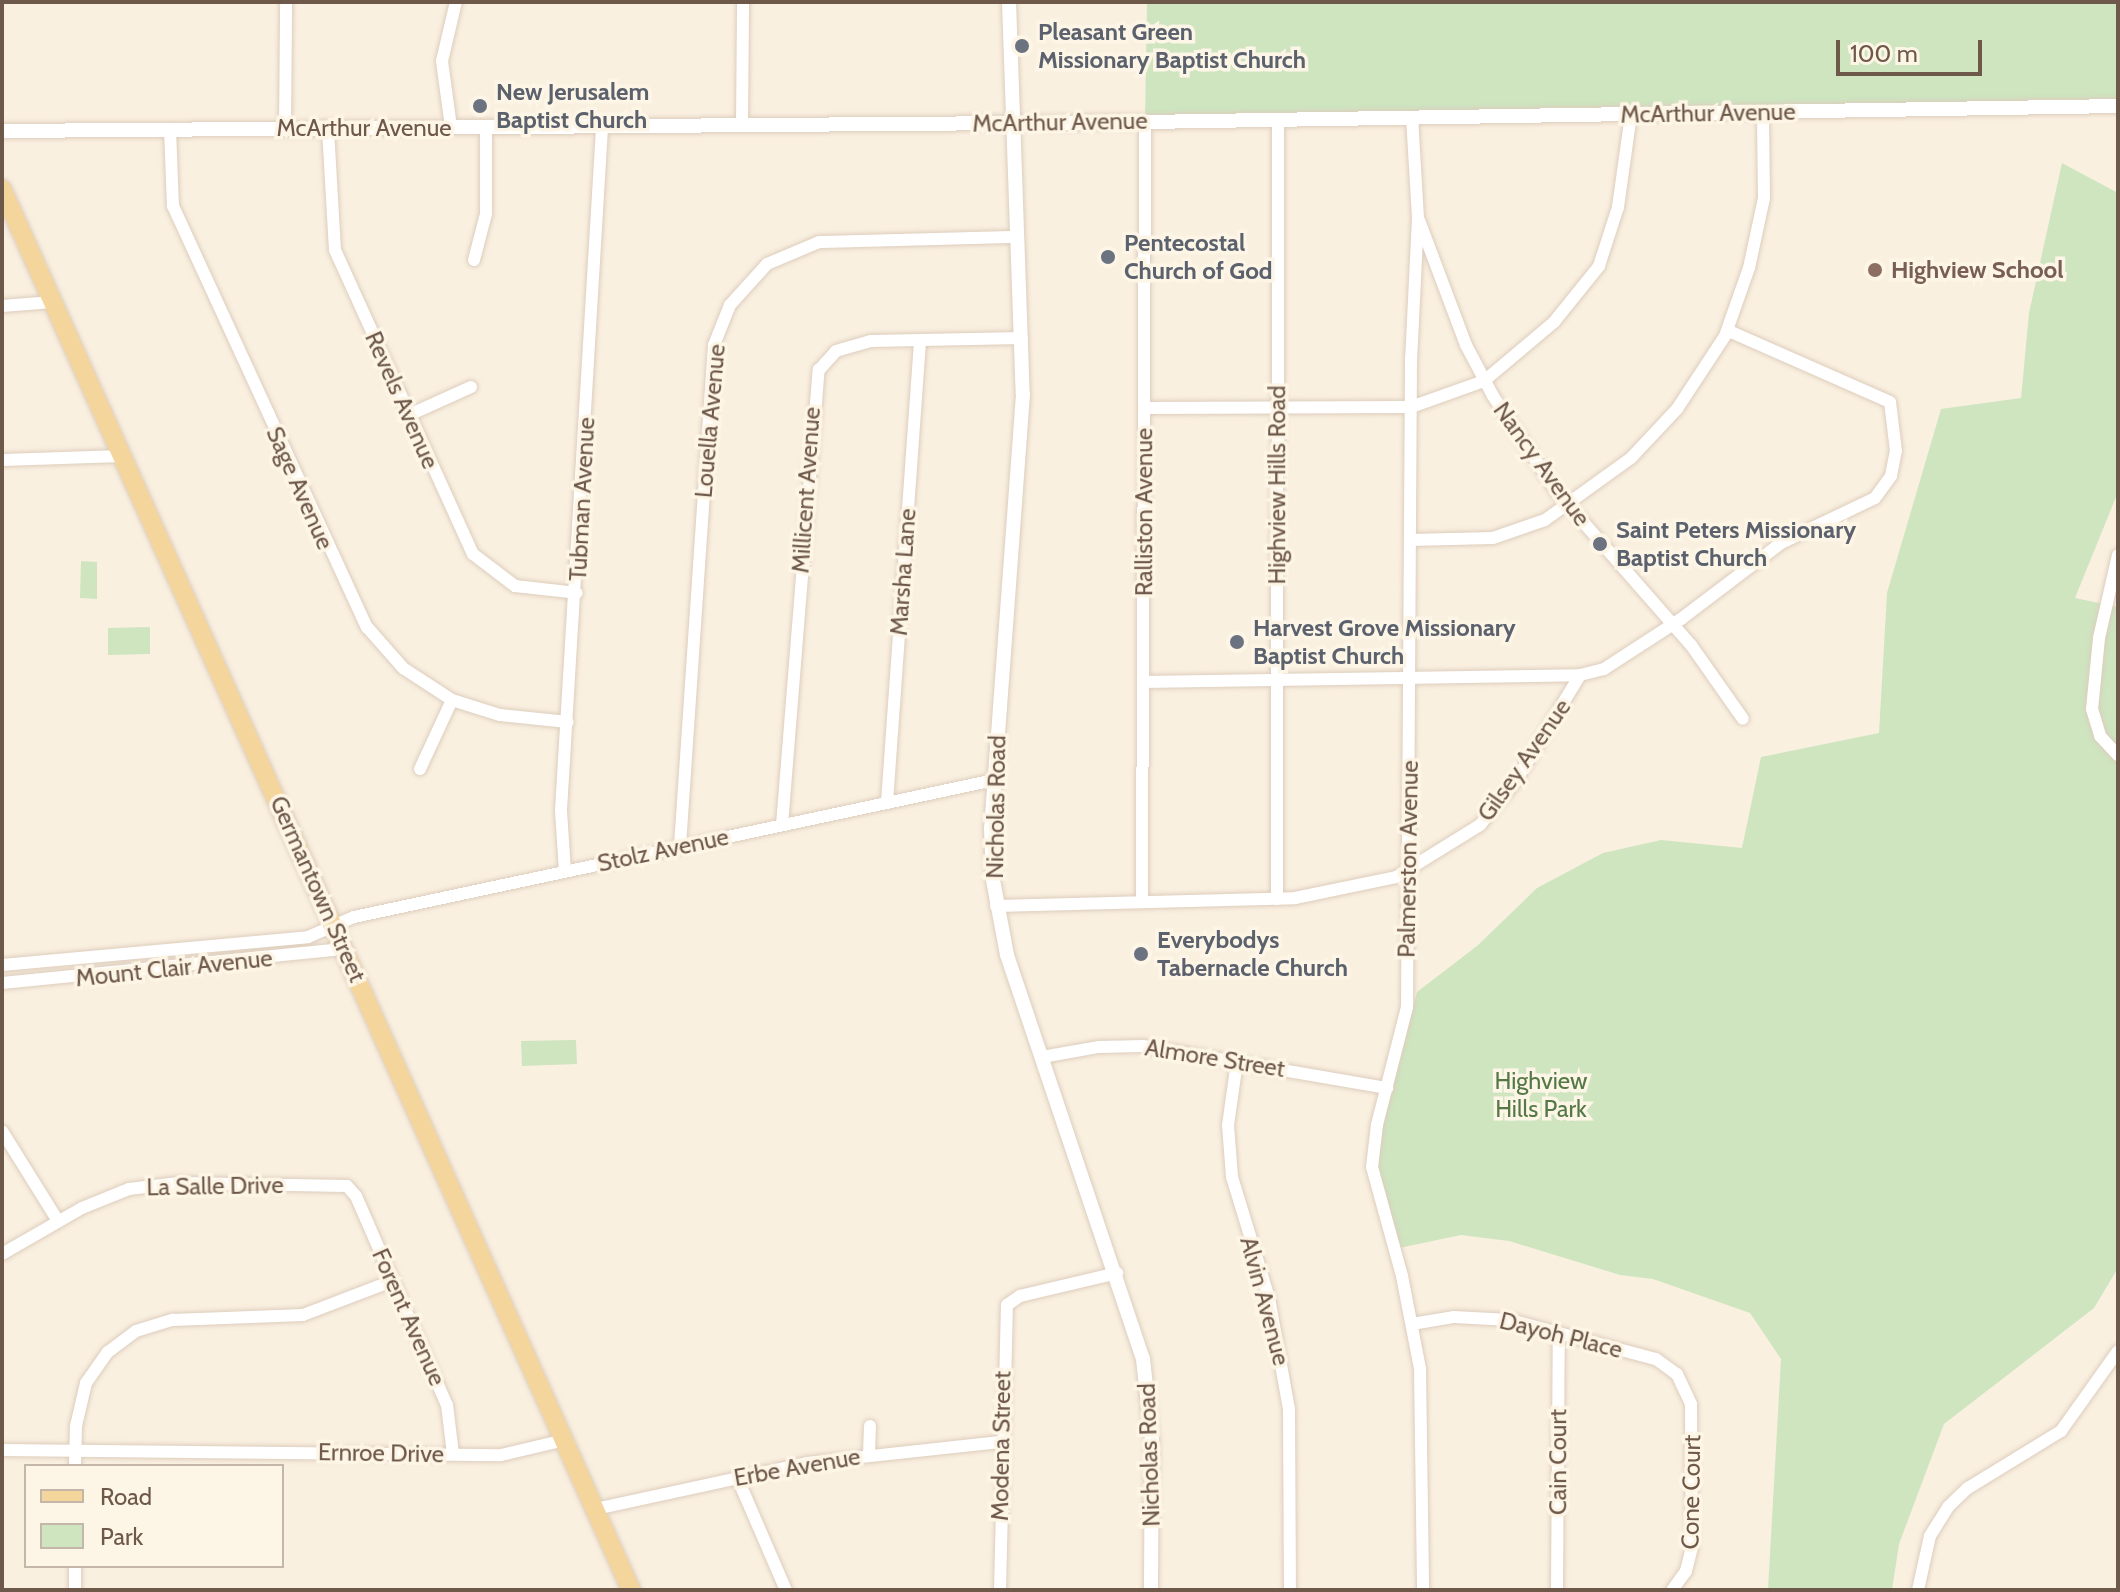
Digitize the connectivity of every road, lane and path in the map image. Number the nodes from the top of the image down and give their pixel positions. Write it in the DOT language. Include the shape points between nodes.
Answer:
graph roads {
  1 [pos="286,2"];
  2 [pos="456,2"];
  3 [pos="743,2"];
  4 [pos="1009,2"];
  5 [pos="2118,106"];
  6 [pos="1763,112"];
  7 [pos="1631,114"];
  8 [pos="1412,117"];
  9 [pos="1278,119"];
  10 [pos="1145,122"];
  11 [pos="1011,123"];
  12 [pos="742,125"];
  13 [pos="451,127"];
  14 [pos="602,127"];
  15 [pos="486,128"];
  16 [pos="170,129"];
  17 [pos="285,129"];
  18 [pos="328,129"];
  19 [pos="2,131"];
  20 [pos="2,189"];
  21 [pos="1418,218"];
  22 [pos="1014,237"];
  23 [pos="474,260"];
  24 [pos="53,302"];
  25 [pos="2,306"];
  26 [pos="1727,330"];
  27 [pos="1022,338"];
  28 [pos="920,341"];
  29 [pos="1484,381"];
  30 [pos="471,387"];
  31 [pos="1411,407"];
  32 [pos="1144,408"];
  33 [pos="1278,411"];
  34 [pos="409,415"];
  35 [pos="123,456"];
  36 [pos="2,460"];
  37 [pos="1568,506"];
  38 [pos="1410,540"];
  39 [pos="2118,555"];
  40 [pos="577,593"];
  41 [pos="1673,625"];
  42 [pos="1580,675"];
  43 [pos="1410,679"];
  44 [pos="1276,681"];
  45 [pos="1143,682"];
  46 [pos="452,700"];
  47 [pos="1743,719"];
  48 [pos="568,722"];
  49 [pos="2118,755"];
  50 [pos="420,769"];
  51 [pos="994,780"];
  52 [pos="887,802"];
  53 [pos="782,825"];
  54 [pos="680,846"];
  55 [pos="565,871"];
  56 [pos="1407,871"];
  57 [pos="1277,899"];
  58 [pos="1142,902"];
  59 [pos="996,906"];
  60 [pos="333,923"];
  61 [pos="345,949"];
  62 [pos="2,965"];
  63 [pos="2,983"];
  64 [pos="1042,1057"];
  65 [pos="1237,1062"];
  66 [pos="1387,1088"];
  67 [pos="2,1131"];
  68 [pos="347,1186"];
  69 [pos="58,1221"];
  70 [pos="2,1254"];
  71 [pos="1117,1273"];
  72 [pos="392,1281"];
  73 [pos="1412,1324"];
  74 [pos="1559,1333"];
  75 [pos="2118,1351"];
  76 [pos="1690,1398"];
  77 [pos="870,1426"];
  78 [pos="565,1440"];
  79 [pos="1001,1442"];
  80 [pos="2,1450"];
  81 [pos="75,1451"];
  82 [pos="453,1454"];
  83 [pos="869,1454"];
  84 [pos="75,1464"];
  85 [pos="737,1477"];
  86 [pos="595,1509"];
  87 [pos="75,1568"];
  88 [pos="1676,1587"];
  89 [pos="75,1590"];
  90 [pos="631,1590"];
  91 [pos="786,1590"];
  92 [pos="1000,1590"];
  93 [pos="1151,1590"];
  94 [pos="1290,1590"];
  95 [pos="1423,1590"];
  96 [pos="1557,1590"];
  97 [pos="1918,1590"];
  1 -- 17 [label="street"];
  2 -- 13 [label="street" via="442,61"];
  3 -- 12 [label="street"];
  4 -- 11 [label="street, Nicholas Road"];
  5 -- 6 [label="street, McArthur Avenue"];
  6 -- 7 [label="street, McArthur Avenue"];
  6 -- 26 [label="street" via="1762,213"];
  7 -- 8 [label="street, McArthur Avenue"];
  7 -- 29 [label="street" via="1618,207 1599,266 1544,332"];
  8 -- 9 [label="street, McArthur Avenue"];
  8 -- 21 [label="street, Palmerston Avenue"];
  9 -- 10 [label="street, McArthur Avenue"];
  9 -- 33 [label="street, Highview Hills Road"];
  10 -- 11 [label="street, McArthur Avenue"];
  10 -- 32 [label="street, Ralliston Avenue"];
  11 -- 12 [label="street, McArthur Avenue"];
  11 -- 22 [label="street, Nicholas Road"];
  12 -- 14 [label="street, McArthur Avenue"];
  13 -- 15 [label="street, McArthur Avenue"];
  13 -- 18 [label="street, McArthur Avenue"];
  14 -- 15 [label="street, McArthur Avenue"];
  14 -- 40 [label="street, Tubman Avenue"];
  15 -- 23 [label="street" via="486,214"];
  16 -- 17 [label="street, McArthur Avenue"];
  16 -- 19 [label="street, McArthur Avenue"];
  16 -- 46 [label="street, Sage Avenue" via="173,206 347,591 393,659"];
  17 -- 18 [label="street, McArthur Avenue"];
  18 -- 34 [label="street, Revels Avenue" via="335,250"];
  20 -- 24 [label="main road, Germantown Street"];
  21 -- 29 [label="street, Nancy Avenue"];
  21 -- 31 [label="street, Palmerston Avenue"];
  22 -- 27 [label="street, Nicholas Road"];
  22 -- 54 [label="street, Louella Avenue" via="838,239 802,246 752,276 724,316 714,345 708,415"];
  24 -- 25 [label="street"];
  24 -- 35 [label="main road, Germantown Street"];
  26 -- 37 [label="street" via="1667,422 1631,458"];
  26 -- 41 [label="street, Gilsey Avenue" via="1883,396 1895,422 1894,468 1880,495 1781,543"];
  27 -- 28 [label="street, Millicent Avenue"];
  27 -- 51 [label="street, Nicholas Road" via="1023,394"];
  28 -- 52 [label="street, Marsha Lane"];
  28 -- 53 [label="street, Millicent Avenue" via="871,341 843,348 827,359 814,383"];
  29 -- 31 [label="street"];
  29 -- 37 [label="street, Nancy Avenue"];
  30 -- 34 [label="street"];
  31 -- 33 [label="street"];
  31 -- 38 [label="street, Palmerston Avenue"];
  32 -- 33 [label="street"];
  32 -- 45 [label="street, Ralliston Avenue"];
  33 -- 44 [label="street, Highview Hills Road"];
  34 -- 40 [label="street, Revels Avenue" via="478,560 524,588"];
  35 -- 36 [label="street"];
  35 -- 60 [label="main road, Germantown Street"];
  37 -- 38 [label="street" via="1493,538"];
  37 -- 41 [label="street, Nancy Avenue"];
  38 -- 43 [label="street, Palmerston Avenue"];
  39 -- 49 [label="street" via="2099,638 2092,709 2100,736"];
  40 -- 48 [label="street, Tubman Avenue"];
  41 -- 42 [label="street, Gilsey Avenue" via="1604,669"];
  41 -- 47 [label="street, Nancy Avenue"];
  42 -- 43 [label="street"];
  42 -- 56 [label="street, Gilsey Avenue" via="1486,818 1454,846"];
  43 -- 44 [label="street"];
  43 -- 56 [label="street, Palmerston Avenue"];
  44 -- 45 [label="street"];
  44 -- 57 [label="street, Highview Hills Road"];
  45 -- 58 [label="street, Ralliston Avenue"];
  46 -- 48 [label="street, Sage Avenue" via="500,715"];
  46 -- 50 [label="street"];
  48 -- 55 [label="street, Tubman Avenue" via="561,810"];
  51 -- 52 [label="street, Stolz Avenue"];
  51 -- 59 [label="street, Nicholas Road" via="991,845"];
  52 -- 53 [label="street, Stolz Avenue"];
  53 -- 54 [label="street, Stolz Avenue"];
  54 -- 55 [label="street, Stolz Avenue"];
  55 -- 60 [label="street, Stolz Avenue"];
  56 -- 57 [label="street, Gilsey Avenue" via="1340,892"];
  56 -- 66 [label="street, Palmerston Avenue" via="1407,1007"];
  57 -- 58 [label="street, Gilsey Avenue"];
  58 -- 59 [label="street, Gilsey Avenue"];
  59 -- 64 [label="street, Nicholas Road"];
  60 -- 61 [label="main road, Germantown Street"];
  60 -- 62 [label="street, Mount Clair Avenue" via="308,937"];
  61 -- 63 [label="street, Mount Clair Avenue"];
  61 -- 78 [label="main road, Germantown Street"];
  64 -- 65 [label="street, Almore Street" via="1130,1045"];
  64 -- 71 [label="street, Nicholas Road"];
  65 -- 66 [label="street, Almore Street"];
  65 -- 94 [label="street, Alvin Avenue" via="1228,1125 1232,1177 1273,1312 1289,1409"];
  66 -- 73 [label="street, Palmerston Avenue" via="1373,1147 1374,1186"];
  67 -- 69 [label="street"];
  68 -- 69 [label="street, La Salle Drive" via="149,1185 105,1198"];
  68 -- 72 [label="street, Forent Avenue"];
  69 -- 70 [label="street, La Salle Drive"];
  71 -- 79 [label="street, Modena Street" via="1009,1303 1004,1313"];
  71 -- 93 [label="street, Nicholas Road" via="1149,1394"];
  72 -- 81 [label="street" via="303,1315 173,1320 136,1331 108,1352 86,1383"];
  72 -- 82 [label="street, Forent Avenue" via="447,1405"];
  73 -- 74 [label="street, Dayoh Place" via="1481,1317"];
  73 -- 95 [label="street, Palmerston Avenue" via="1424,1427"];
  74 -- 76 [label="street, Dayoh Place" via="1656,1359 1677,1374"];
  74 -- 96 [label="street, Cain Court"];
  75 -- 97 [label="street" via="2061,1431 1968,1488 1948,1507 1930,1536"];
  76 -- 88 [label="street, Cone Court" via="1692,1547"];
  77 -- 83 [label="street"];
  78 -- 82 [label="street, Ernroe Drive" via="517,1455"];
  78 -- 86 [label="main road, Germantown Street"];
  79 -- 83 [label="street, Erbe Avenue"];
  79 -- 92 [label="street, Modena Street"];
  80 -- 81 [label="street, Ernroe Drive"];
  81 -- 82 [label="street, Ernroe Drive"];
  81 -- 84 [label="street"];
  83 -- 85 [label="street, Erbe Avenue"];
  85 -- 86 [label="street, Erbe Avenue"];
  85 -- 91 [label="street"];
  86 -- 90 [label="main road, Germantown Street"];
  87 -- 89 [label="street"];
}
